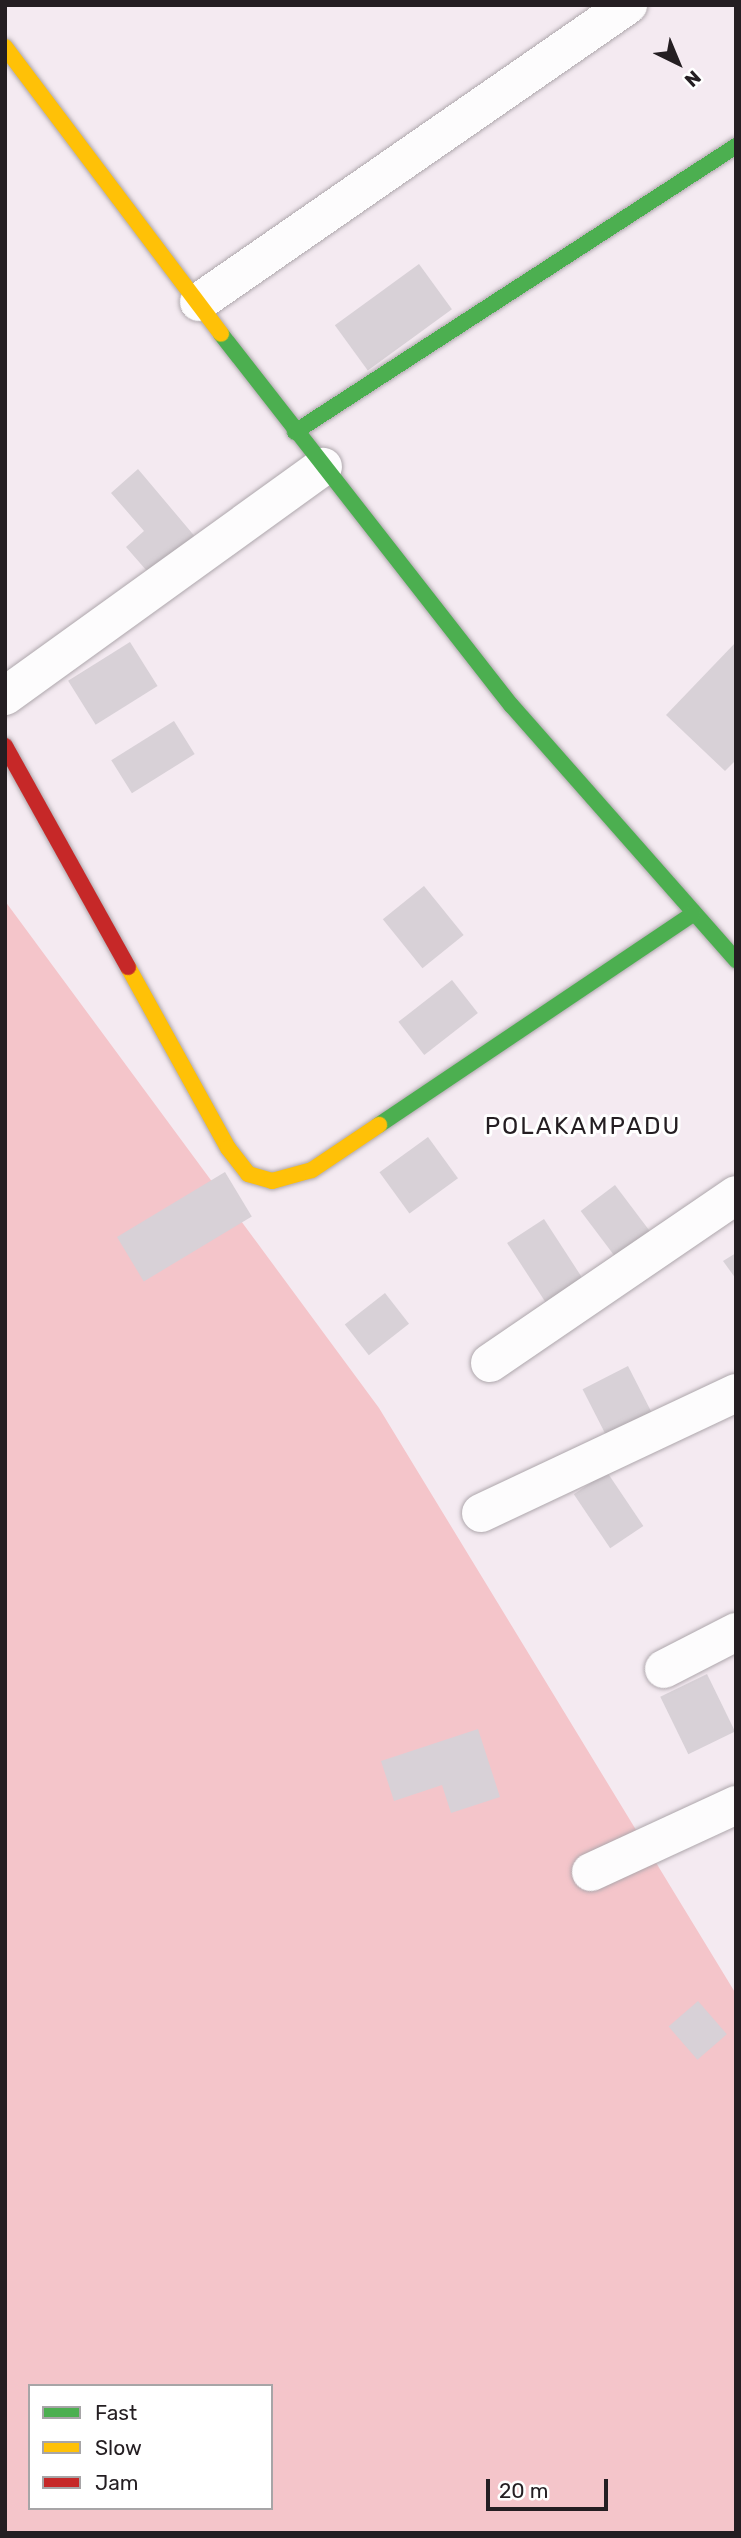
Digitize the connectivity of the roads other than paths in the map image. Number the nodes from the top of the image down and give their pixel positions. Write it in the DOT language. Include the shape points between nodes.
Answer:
graph roads {
  1 [pos="628,5"];
  2 [pos="5,47"];
  3 [pos="736,146"];
  4 [pos="199,302"];
  5 [pos="295,432"];
  6 [pos="323,467"];
  7 [pos="5,696"];
  8 [pos="5,746"];
  9 [pos="693,914"];
  10 [pos="736,960"];
  11 [pos="736,1195"];
  12 [pos="490,1363"];
  13 [pos="736,1393"];
  14 [pos="481,1513"];
  15 [pos="736,1632"];
  16 [pos="664,1669"];
  17 [pos="736,1805"];
  18 [pos="591,1872"];
  1 -- 4 [label="street"];
  2 -- 4 [label="street"];
  3 -- 5 [label="street"];
  4 -- 5 [label="street"];
  5 -- 6 [label="street"];
  6 -- 7 [label="street"];
  6 -- 9 [label="street" via="512,706"];
  8 -- 9 [label="street" via="228,1148 248,1174 272,1181 312,1170"];
  9 -- 10 [label="street"];
  11 -- 12 [label="street"];
  13 -- 14 [label="street"];
  15 -- 16 [label="street"];
  17 -- 18 [label="street"];
}
